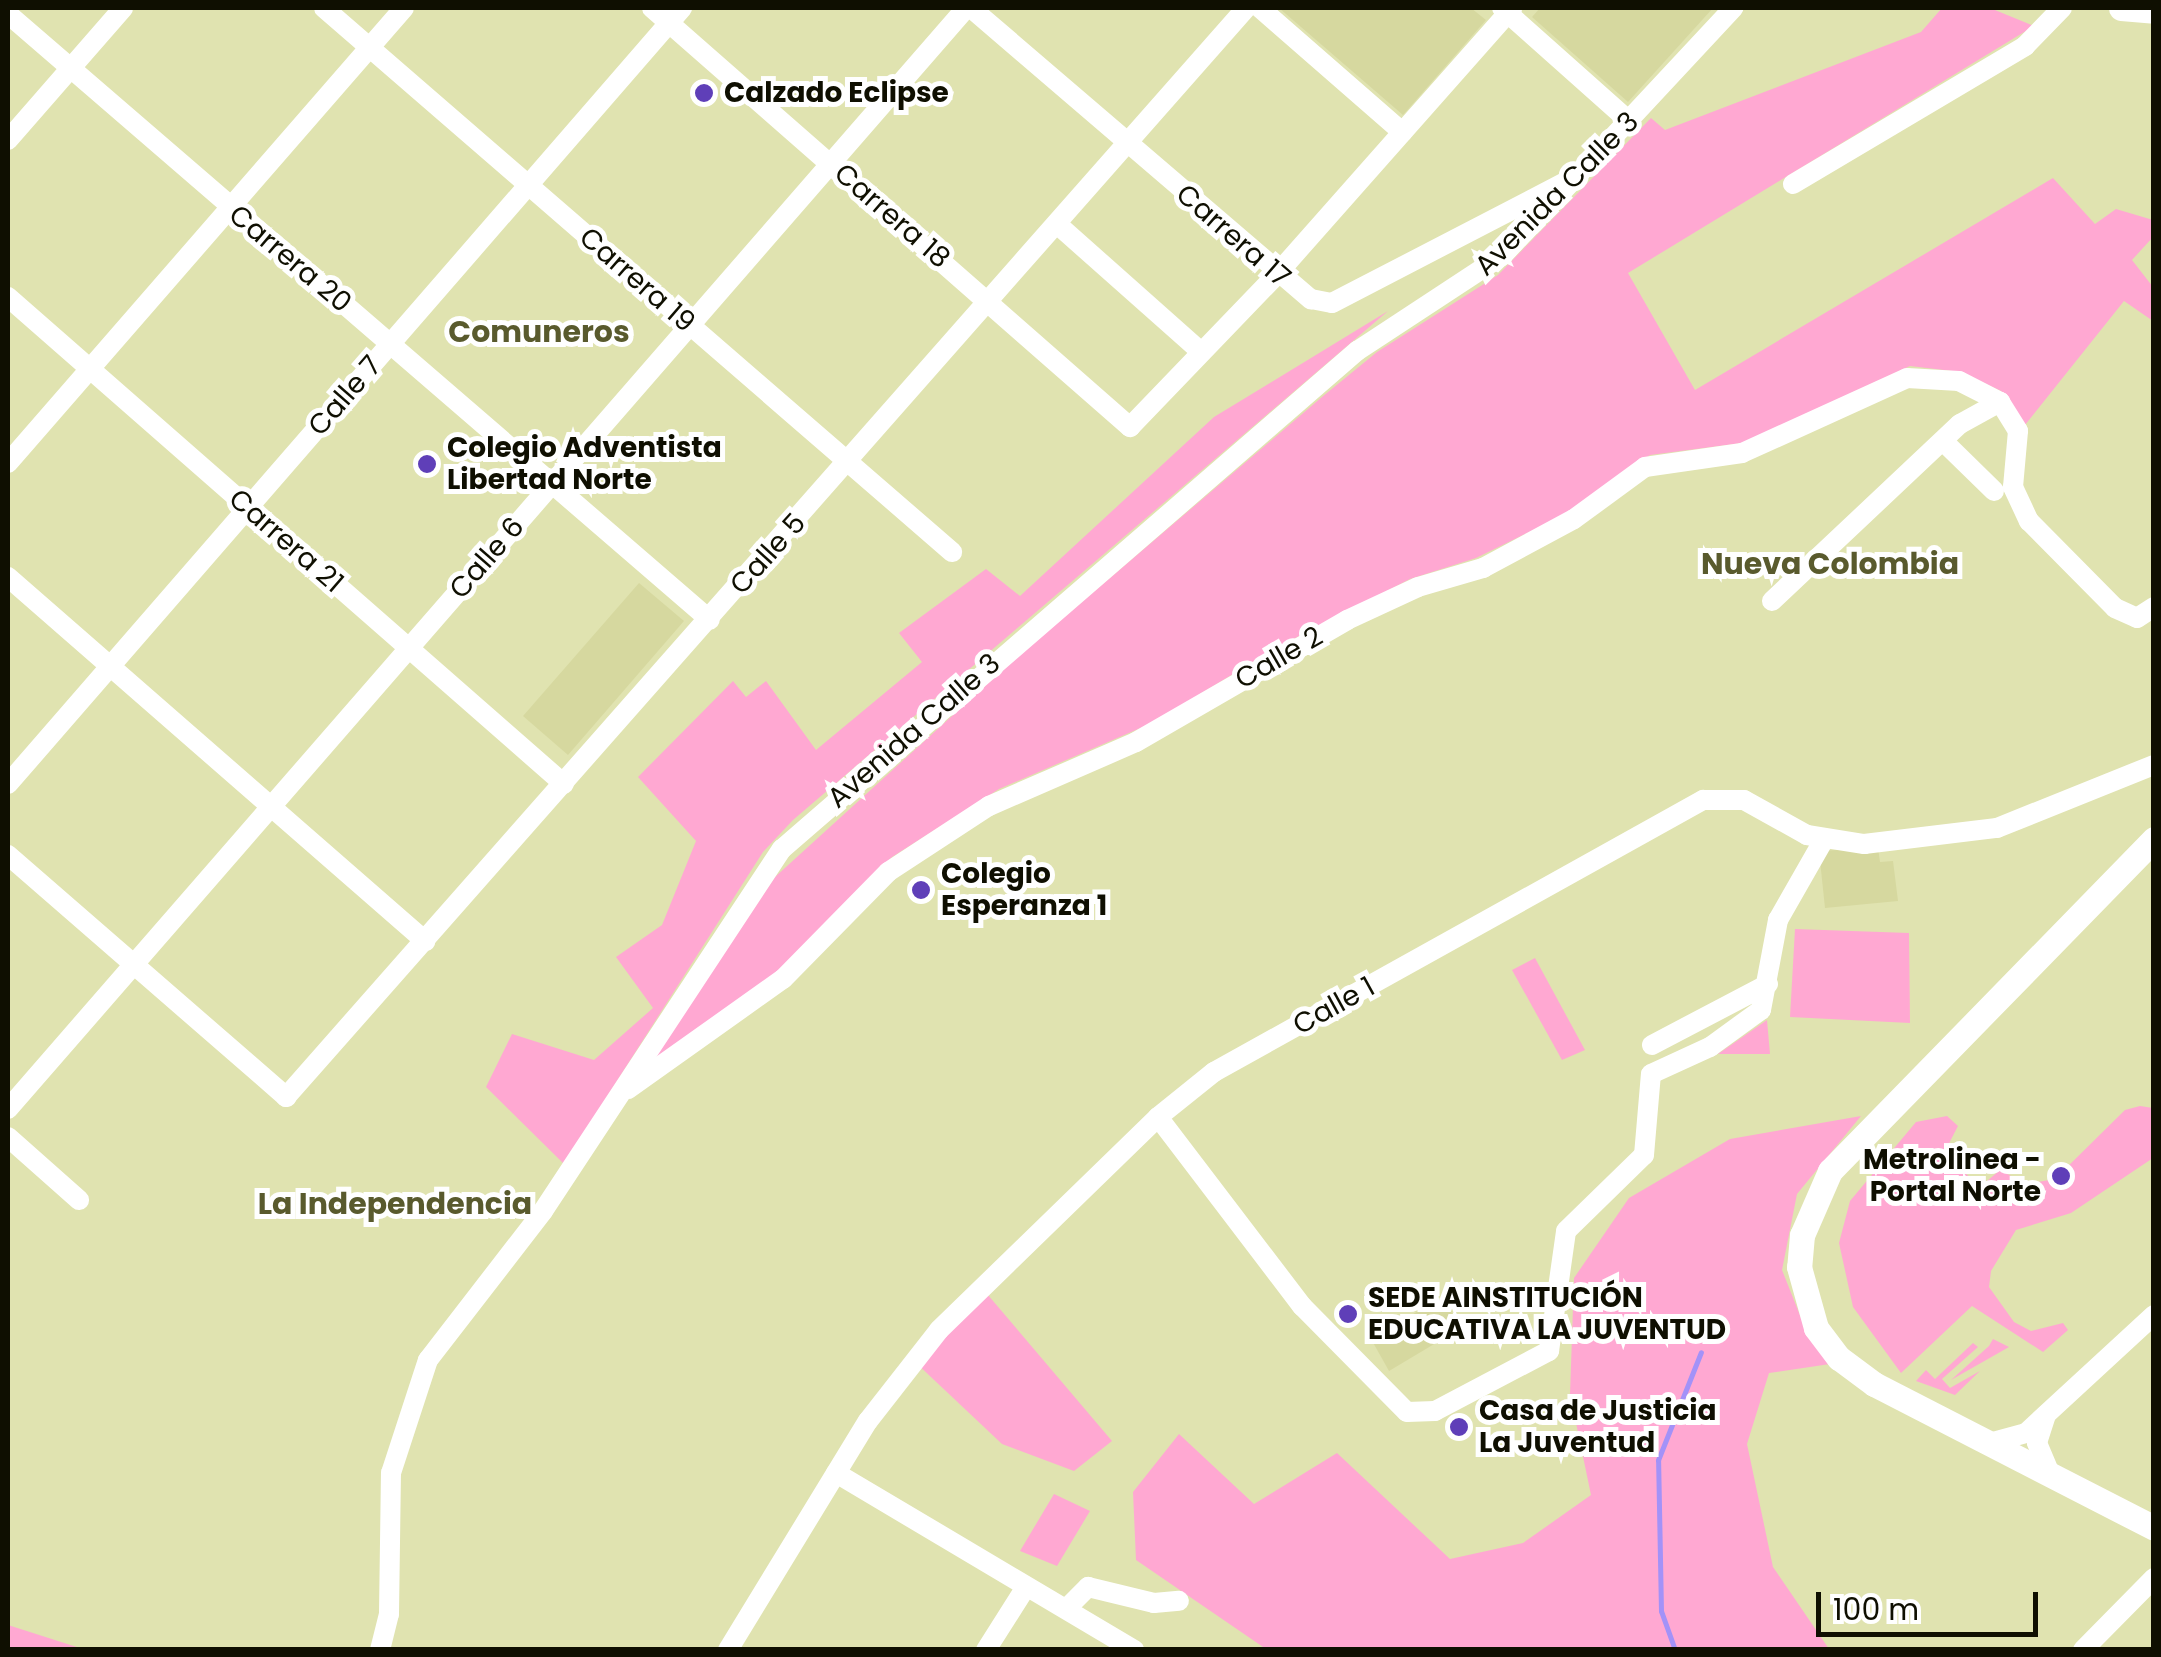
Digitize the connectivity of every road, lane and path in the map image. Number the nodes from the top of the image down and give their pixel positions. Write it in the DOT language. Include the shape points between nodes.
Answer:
graph roads {
  1 [pos="123,8"];
  2 [pos="324,8"];
  3 [pos="404,8"];
  4 [pos="652,8"];
  5 [pos="968,8"];
  6 [pos="1246,8"];
  7 [pos="1260,8"];
  8 [pos="1732,8"];
  9 [pos="2062,8"];
  10 [pos="2121,8"];
  11 [pos="1507,9"];
  12 [pos="2154,11"];
  13 [pos="8,14"];
  14 [pos="675,15"];
  15 [pos="370,47"];
  16 [pos="70,68"];
  17 [pos="1631,123"];
  18 [pos="1402,132"];
  19 [pos="8,140"];
  20 [pos="1127,144"];
  21 [pos="830,163"];
  22 [pos="1586,170"];
  23 [pos="1793,184"];
  24 [pos="528,185"];
  25 [pos="229,208"];
  26 [pos="1057,224"];
  27 [pos="1276,274"];
  28 [pos="8,298"];
  29 [pos="990,301"];
  30 [pos="689,326"];
  31 [pos="390,344"];
  32 [pos="1202,352"];
  33 [pos="89,369"];
  34 [pos="2000,402"];
  35 [pos="1944,442"];
  36 [pos="8,463"];
  37 [pos="848,464"];
  38 [pos="552,484"];
  39 [pos="1994,491"];
  40 [pos="248,507"];
  41 [pos="952,552"];
  42 [pos="8,576"];
  43 [pos="1772,601"];
  44 [pos="2149,612"];
  45 [pos="710,620"];
  46 [pos="409,648"];
  47 [pos="110,666"];
  48 [pos="2154,766"];
  49 [pos="8,784"];
  50 [pos="564,784"];
  51 [pos="271,807"];
  52 [pos="2154,840"];
  53 [pos="1823,841"];
  54 [pos="8,855"];
  55 [pos="424,941"];
  56 [pos="134,965"];
  57 [pos="1768,984"];
  58 [pos="1652,1045"];
  59 [pos="622,1092"];
  60 [pos="8,1109"];
  61 [pos="1158,1117"];
  62 [pos="8,1138"];
  63 [pos="79,1200"];
  64 [pos="2154,1315"];
  65 [pos="2046,1414"];
  66 [pos="1986,1444"];
  67 [pos="836,1473"];
  68 [pos="2059,1483"];
  69 [pos="2154,1528"];
  70 [pos="2154,1578"];
  71 [pos="1026,1586"];
  72 [pos="1179,1601"];
  73 [pos="1067,1608"];
  74 [pos="380,1650"];
  75 [pos="728,1650"];
  76 [pos="986,1650"];
  77 [pos="1134,1650"];
  78 [pos="2083,1650"];
  1 -- 16 [label="street"];
  2 -- 15 [label="street, Carrera 19"];
  3 -- 15 [label="street"];
  4 -- 14 [label="street, Carrera 18"];
  5 -- 20 [label="street, Carrera 17"];
  5 -- 21 [label="street, Calle 6"];
  6 -- 20 [label="street, Calle 5"];
  7 -- 18 [label="street"];
  8 -- 17 [label="street, Avenida Calle 3"];
  9 -- 23 [label="street" via="2025,46"];
  10 -- 12 [label="main road"];
  11 -- 17 [label="street"];
  11 -- 18 [label="street"];
  13 -- 16 [label="street, Carrera 20"];
  14 -- 21 [label="street, Carrera 18"];
  14 -- 24 [label="street, Calle 7"];
  15 -- 24 [label="street, Carrera 19"];
  15 -- 25 [label="street"];
  16 -- 19 [label="street"];
  16 -- 25 [label="street, Carrera 20"];
  17 -- 22 [label="street, Avenida Calle 3"];
  18 -- 27 [label="street"];
  20 -- 26 [label="street, Calle 5"];
  20 -- 27 [label="street, Carrera 17"];
  21 -- 29 [label="street, Carrera 18"];
  21 -- 30 [label="street, Calle 6"];
  22 -- 27 [label="street, Carrera 17" via="1332,303 1310,299"];
  22 -- 59 [label="street, Avenida Calle 3" via="1493,263 1357,351 799,831 764,872"];
  24 -- 30 [label="street, Carrera 19"];
  24 -- 31 [label="street, Calle 7"];
  25 -- 31 [label="street, Carrera 20"];
  25 -- 33 [label="street"];
  26 -- 29 [label="street, Calle 5"];
  26 -- 32 [label="street"];
  27 -- 32 [label="street"];
  28 -- 33 [label="street, Carrera 21"];
  29 -- 32 [label="street, Carrera 18" via="1130,427"];
  29 -- 37 [label="street, Calle 5"];
  30 -- 37 [label="street, Carrera 19"];
  30 -- 38 [label="street, Calle 6"];
  31 -- 38 [label="street, Carrera 20"];
  31 -- 40 [label="street, Calle 7"];
  33 -- 36 [label="street"];
  33 -- 40 [label="street, Carrera 21"];
  34 -- 35 [label="street" via="1960,424"];
  34 -- 44 [label="street" via="2018,432 2012,472 2018,505 2114,608"];
  34 -- 59 [label="street, Calle 2" via="1959,381 1907,378 1742,454 1645,466 1574,519 1498,560 1347,620 1136,742 979,812 872,885 783,978"];
  35 -- 39 [label="street"];
  35 -- 43 [label="street"];
  37 -- 41 [label="street, Carrera 19"];
  37 -- 45 [label="street, Calle 5"];
  38 -- 45 [label="street, Carrera 20"];
  38 -- 46 [label="street, Calle 6"];
  40 -- 46 [label="street, Carrera 21"];
  40 -- 47 [label="street, Calle 7"];
  42 -- 47 [label="street"];
  45 -- 50 [label="street, Calle 5"];
  46 -- 50 [label="street, Carrera 21"];
  46 -- 51 [label="street, Calle 6"];
  47 -- 49 [label="street, Calle 7"];
  47 -- 51 [label="street"];
  48 -- 53 [label="street, Calle 1" via="1997,828 1864,844"];
  50 -- 55 [label="street, Calle 5"];
  51 -- 55 [label="street"];
  51 -- 56 [label="street, Calle 6"];
  52 -- 66 [label="main road" via="1872,1122 1830,1170 1802,1235 1803,1296 1839,1358"];
  53 -- 57 [label="street" via="1778,920"];
  53 -- 61 [label="street, Calle 1" via="1744,800 1702,800 1214,1072"];
  54 -- 56 [label="street"];
  55 -- 56 [label="street, Calle 5" via="286,1098"];
  56 -- 60 [label="street, Calle 6"];
  57 -- 58 [label="street"];
  57 -- 61 [label="street" via="1762,1010 1710,1047 1651,1074 1644,1154 1566,1231 1549,1351 1426,1415 1406,1412 1271,1270"];
  59 -- 74 [label="street, Avenida Calle 3" via="544,1212 458,1316 418,1379 386,1504 389,1614"];
  61 -- 67 [label="street, Calle 1" via="939,1330"];
  62 -- 63 [label="street"];
  64 -- 65 [label="street"];
  65 -- 66 [label="street" via="2026,1433"];
  65 -- 68 [label="street" via="2040,1458"];
  66 -- 68 [label="main road"];
  67 -- 71 [label="street"];
  67 -- 75 [label="street, Calle 1"];
  68 -- 69 [label="main road"];
  70 -- 78 [label="street"];
  71 -- 73 [label="street"];
  71 -- 76 [label="street"];
  72 -- 73 [label="street" via="1154,1604 1088,1587"];
  73 -- 77 [label="street"];
}
